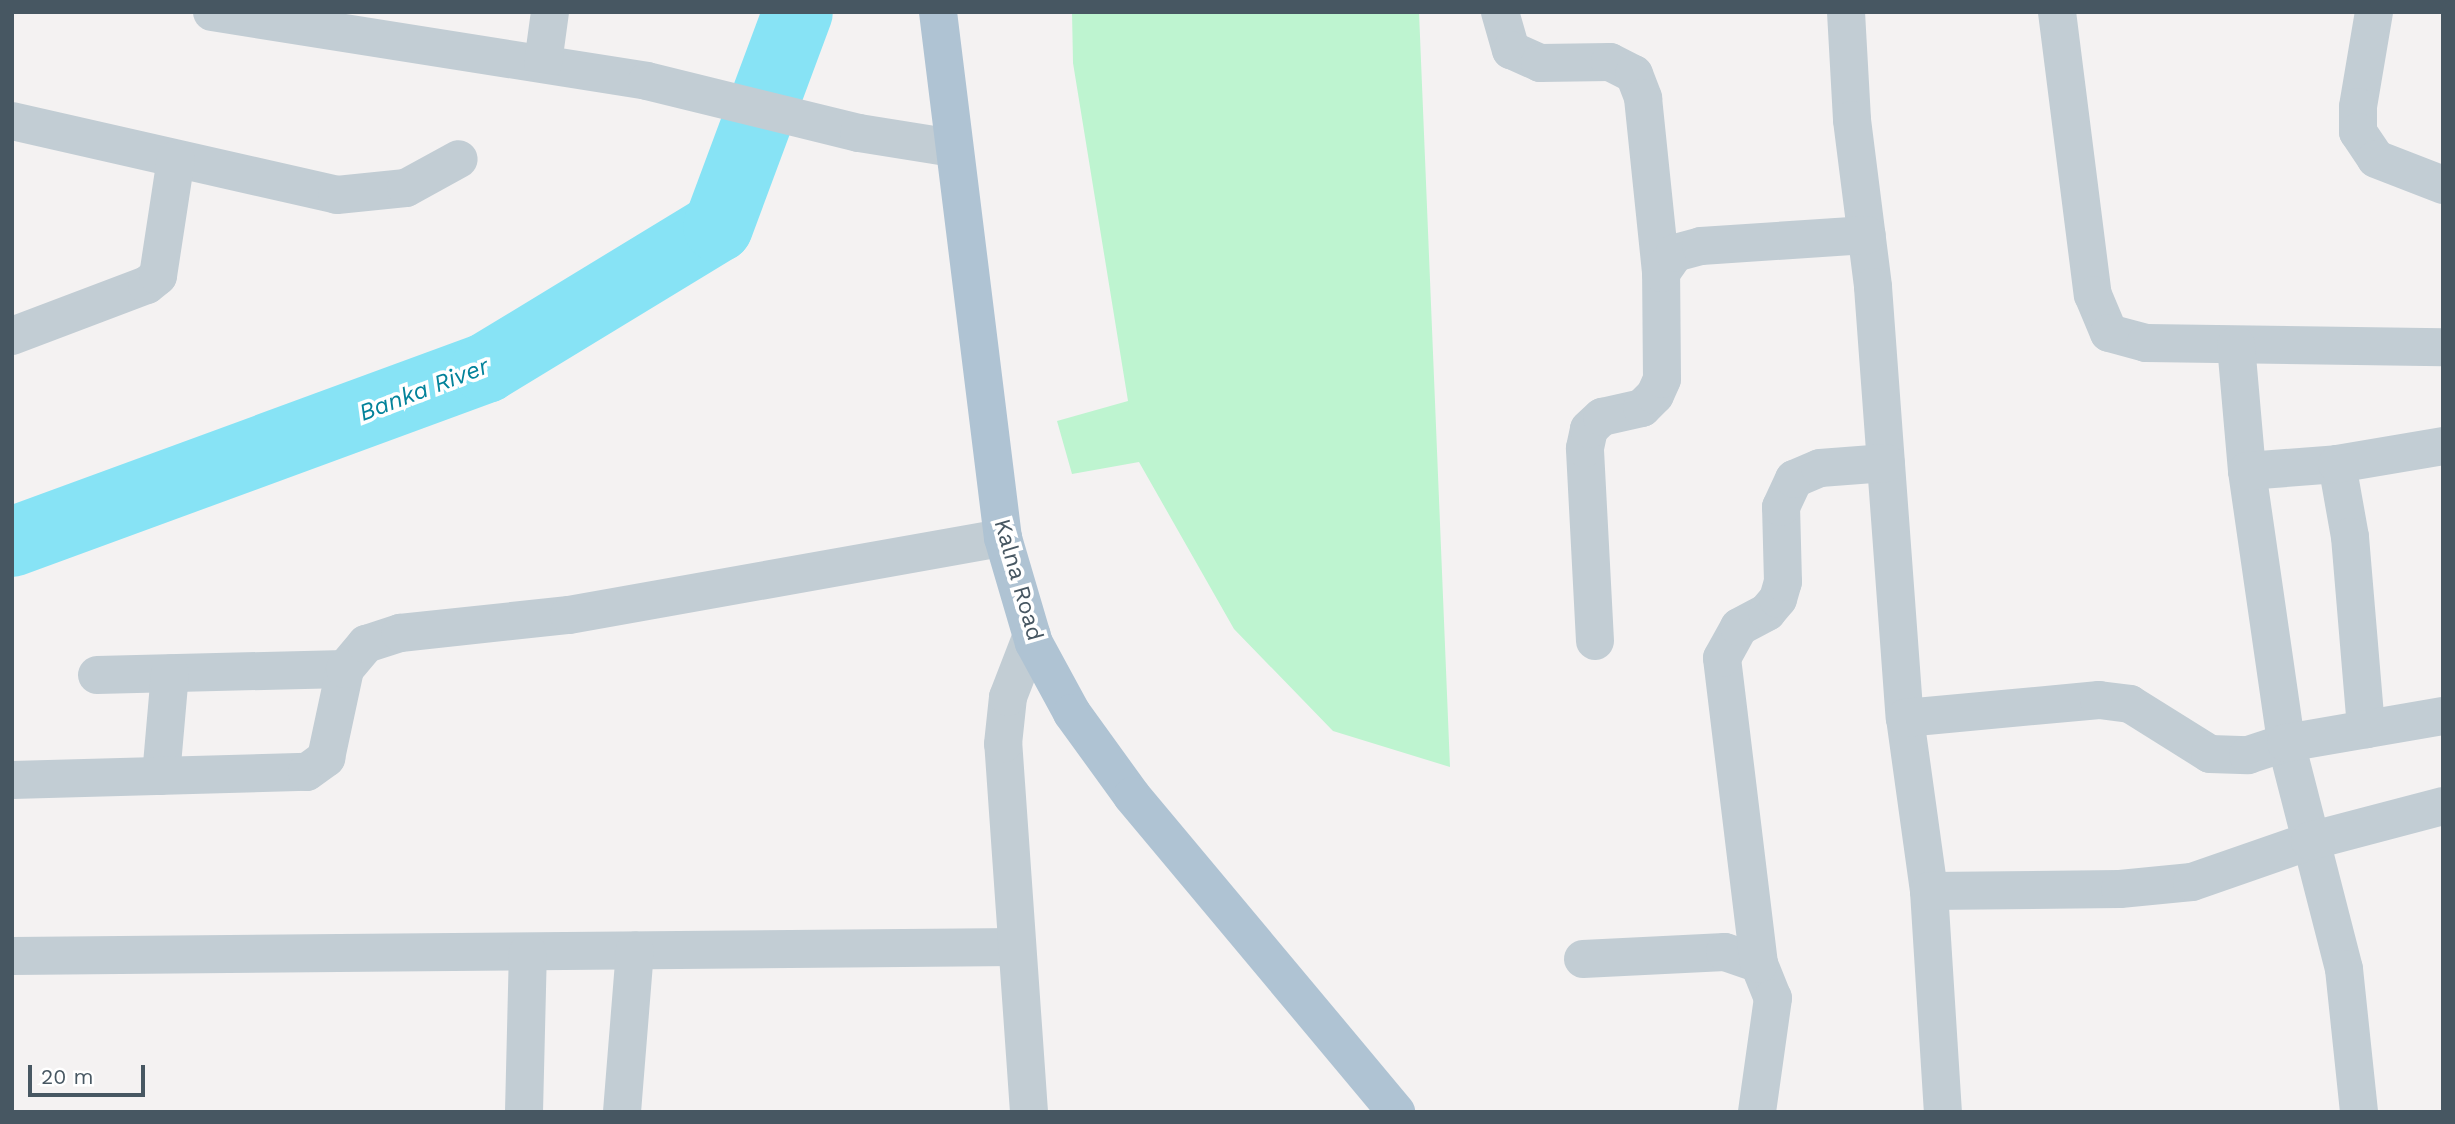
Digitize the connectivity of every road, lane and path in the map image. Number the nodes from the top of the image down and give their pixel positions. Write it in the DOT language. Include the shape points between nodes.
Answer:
graph roads {
  1 [pos="212,12"];
  2 [pos="550,12"];
  3 [pos="938,12"];
  4 [pos="1500,12"];
  5 [pos="1846,12"];
  6 [pos="2057,12"];
  7 [pos="2374,12"];
  8 [pos="543,63"];
  9 [pos="12,121"];
  10 [pos="953,148"];
  11 [pos="176,159"];
  12 [pos="459,159"];
  13 [pos="2443,186"];
  14 [pos="1867,235"];
  15 [pos="1661,273"];
  16 [pos="12,336"];
  17 [pos="2236,345"];
  18 [pos="2443,347"];
  19 [pos="2443,446"];
  20 [pos="1886,463"];
  21 [pos="2336,464"];
  22 [pos="2247,471"];
  23 [pos="1003,538"];
  24 [pos="1032,635"];
  25 [pos="1595,641"];
  26 [pos="345,669"];
  27 [pos="170,673"];
  28 [pos="97,675"];
  29 [pos="2443,716"];
  30 [pos="1905,718"];
  31 [pos="2367,729"];
  32 [pos="2286,743"];
  33 [pos="160,776"];
  34 [pos="12,780"];
  35 [pos="2443,806"];
  36 [pos="2310,841"];
  37 [pos="1929,891"];
  38 [pos="1017,947"];
  39 [pos="635,951"];
  40 [pos="528,953"];
  41 [pos="12,956"];
  42 [pos="1583,959"];
  43 [pos="1759,964"];
  44 [pos="524,1112"];
  45 [pos="622,1112"];
  46 [pos="1029,1112"];
  47 [pos="1396,1112"];
  48 [pos="1757,1112"];
  49 [pos="1943,1112"];
  50 [pos="2359,1112"];
  1 -- 8 [label="street"];
  2 -- 8 [label="street"];
  3 -- 10 [label="main road, Kalna Road"];
  4 -- 15 [label="street" via="1511,50 1540,63 1610,62 1634,74 1643,98"];
  5 -- 14 [label="street" via="1852,120"];
  6 -- 17 [label="street" via="2076,189 2100,316 2109,333 2125,340"];
  7 -- 13 [label="street" via="2358,132 2376,159"];
  8 -- 10 [label="street" via="647,81 859,133"];
  9 -- 11 [label="street"];
  10 -- 23 [label="main road, Kalna Road"];
  11 -- 12 [label="street" via="337,195 406,188"];
  11 -- 16 [label="street" via="158,276 147,285"];
  14 -- 15 [label="street" via="1701,246 1675,253"];
  14 -- 20 [label="street"];
  15 -- 25 [label="street" via="1658,387 1642,408 1602,417 1588,429 1585,448"];
  17 -- 18 [label="street"];
  17 -- 22 [label="street"];
  19 -- 21 [label="street"];
  20 -- 30 [label="street"];
  20 -- 43 [label="street" via="1820,468 1794,479 1781,507 1783,582 1779,598 1767,612 1739,627 1722,658"];
  21 -- 22 [label="street"];
  21 -- 31 [label="street" via="2350,537"];
  22 -- 32 [label="street"];
  23 -- 24 [label="main road, Kalna Road"];
  23 -- 26 [label="street" via="569,615 400,633 366,644"];
  24 -- 38 [label="street" via="1008,697 1003,744"];
  24 -- 47 [label="main road, Kalna Road" via="1072,713 1132,796"];
  26 -- 27 [label="street"];
  26 -- 33 [label="street" via="326,758 307,772"];
  27 -- 28 [label="street"];
  27 -- 33 [label="street"];
  29 -- 31 [label="street"];
  30 -- 32 [label="street" via="2099,700 2130,704 2210,754 2248,755"];
  30 -- 37 [label="street"];
  31 -- 32 [label="street"];
  32 -- 36 [label="street"];
  33 -- 34 [label="street"];
  35 -- 36 [label="street"];
  36 -- 37 [label="street" via="2192,882 2120,888"];
  36 -- 50 [label="street" via="2344,969"];
  37 -- 49 [label="street"];
  38 -- 39 [label="street"];
  38 -- 46 [label="street"];
  39 -- 40 [label="street"];
  39 -- 45 [label="street"];
  40 -- 41 [label="street"];
  40 -- 44 [label="street"];
  42 -- 43 [label="street" via="1725,952"];
  43 -- 48 [label="street" via="1773,998"];
}
